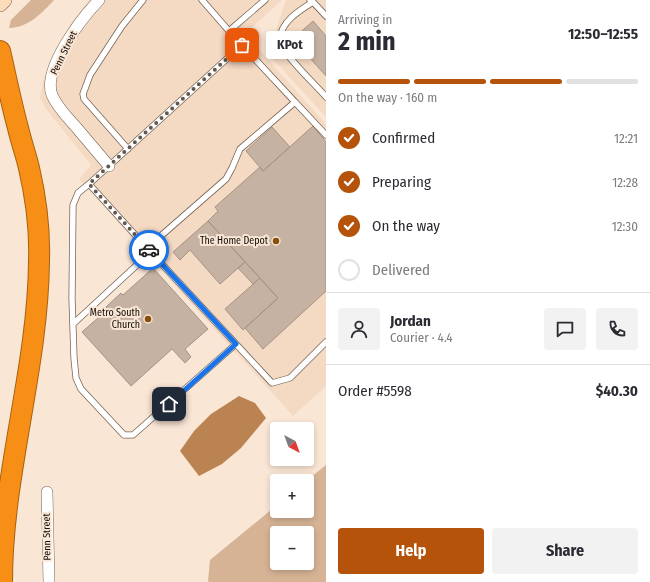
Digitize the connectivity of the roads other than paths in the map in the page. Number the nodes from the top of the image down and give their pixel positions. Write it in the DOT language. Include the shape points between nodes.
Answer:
graph roads {
  1 [pos="4,0"];
  2 [pos="99,0"];
  3 [pos="143,0"];
  4 [pos="202,0"];
  5 [pos="265,0"];
  6 [pos="311,1"];
  7 [pos="0,4"];
  8 [pos="326,16"];
  9 [pos="229,32"];
  10 [pos="242,45"];
  11 [pos="0,51"];
  12 [pos="326,97"];
  13 [pos="295,102"];
  14 [pos="326,135"];
  15 [pos="128,149"];
  16 [pos="109,166"];
  17 [pos="89,184"];
  18 [pos="149,250"];
  19 [pos="73,324"];
  20 [pos="326,342"];
  21 [pos="236,344"];
  22 [pos="47,492"];
  23 [pos="2,582"];
  24 [pos="49,582"];
  1 -- 7 [label="main road"];
  2 -- 16 [label="street, Penn Street" via="66,44 51,78 52,94 59,107"];
  3 -- 15 [label="lane" via="122,26 90,75 83,94 84,99"];
  4 -- 9 [label="lane"];
  5 -- 9 [label="lane"];
  6 -- 8 [label="lane"];
  6 -- 12 [label="lane" via="289,20 280,41 284,51"];
  9 -- 10 [label="lane"];
  10 -- 13 [label="lane"];
  10 -- 15 [label="lane"];
  11 -- 23 [label="highway" via="29,169 36,210 39,261 29,368 5,518"];
  13 -- 14 [label="lane"];
  13 -- 18 [label="lane" via="240,149 226,179"];
  15 -- 16 [label="lane"];
  16 -- 17 [label="lane"];
  17 -- 18 [label="lane"];
  17 -- 19 [label="lane" via="78,193 73,205"];
  18 -- 19 [label="lane"];
  18 -- 21 [label="lane"];
  19 -- 21 [label="lane" via="78,384 124,435 133,435"];
  20 -- 21 [label="lane" via="290,378 272,383"];
  22 -- 24 [label="street, Penn Street"];
}
